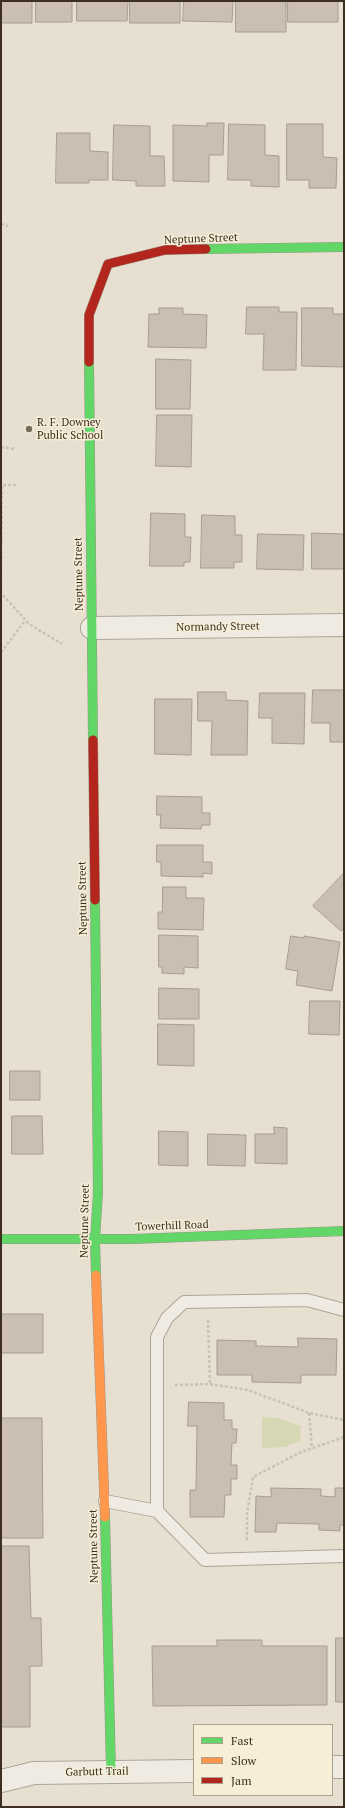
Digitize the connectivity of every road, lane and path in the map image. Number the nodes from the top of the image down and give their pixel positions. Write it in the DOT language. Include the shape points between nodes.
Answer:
graph roads {
  1 [pos="1,224"];
  2 [pos="8,226"];
  3 [pos="344,247"];
  4 [pos="1,447"];
  5 [pos="15,449"];
  6 [pos="16,485"];
  7 [pos="25,621"];
  8 [pos="344,625"];
  9 [pos="92,628"];
  10 [pos="62,644"];
  11 [pos="1,652"];
  12 [pos="344,1231"];
  13 [pos="1,1239"];
  14 [pos="95,1240"];
  15 [pos="208,1302"];
  16 [pos="344,1310"];
  17 [pos="210,1384"];
  18 [pos="157,1386"];
  19 [pos="309,1413"];
  20 [pos="344,1420"];
  21 [pos="344,1437"];
  22 [pos="312,1448"];
  23 [pos="105,1501"];
  24 [pos="157,1511"];
  25 [pos="344,1556"];
  26 [pos="247,1558"];
  27 [pos="333,1767"];
  28 [pos="344,1767"];
  29 [pos="193,1771"];
  30 [pos="111,1772"];
  31 [pos="1,1781"];
  1 -- 2 [label="path"];
  3 -- 9 [label="street, Neptune Street" via="165,250 108,264 89,315"];
  4 -- 5 [label="path"];
  6 -- 7 [label="path" via="2,485 1,593"];
  7 -- 10 [label="path"];
  7 -- 11 [label="path"];
  8 -- 9 [label="street, Normandy Street"];
  9 -- 14 [label="street, Neptune Street" via="98,1184"];
  12 -- 14 [label="street, Towerhill Road"];
  13 -- 14 [label="street, Towerhill Road"];
  14 -- 23 [label="street, Neptune Street"];
  15 -- 16 [label="lane" via="307,1300"];
  15 -- 17 [label="path"];
  15 -- 18 [label="lane" via="184,1302 167,1318 157,1337"];
  17 -- 18 [label="path"];
  17 -- 19 [label="path" via="248,1390"];
  18 -- 24 [label="lane"];
  19 -- 20 [label="path"];
  19 -- 22 [label="path"];
  21 -- 22 [label="path"];
  22 -- 26 [label="path" via="253,1478 246,1513"];
  23 -- 24 [label="lane"];
  23 -- 30 [label="street, Neptune Street"];
  24 -- 26 [label="lane" via="205,1560"];
  25 -- 26 [label="lane"];
  27 -- 28 [label="street"];
  29 -- 30 [label="street, Garbutt Trail"];
  30 -- 31 [label="street, Garbutt Trail" via="34,1773"];
}
